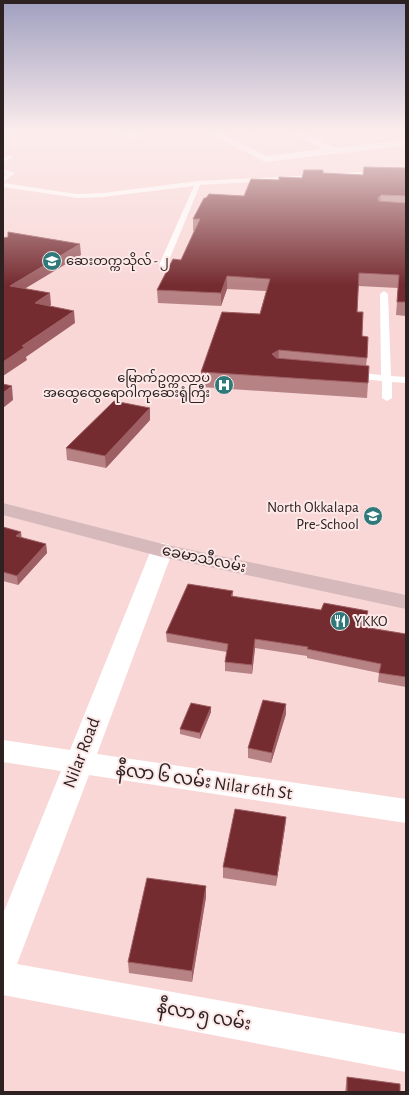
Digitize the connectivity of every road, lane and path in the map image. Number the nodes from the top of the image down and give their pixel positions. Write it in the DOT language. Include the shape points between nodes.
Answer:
graph roads {
  1 [pos="214,182"];
  2 [pos="198,183"];
  3 [pos="3,185"];
  4 [pos="163,265"];
  5 [pos="384,294"];
  6 [pos="340,374"];
  7 [pos="387,378"];
  8 [pos="406,380"];
  9 [pos="387,398"];
  10 [pos="3,509"];
  11 [pos="162,550"];
  12 [pos="406,602"];
  13 [pos="3,751"];
  14 [pos="78,763"];
  15 [pos="406,812"];
  16 [pos="3,957"];
  17 [pos="3,978"];
  18 [pos="406,1053"];
  1 -- 2 [label="lane"];
  2 -- 3 [label="lane" via="77,196"];
  2 -- 4 [label="lane"];
  5 -- 7 [label="lane"];
  6 -- 7 [label="lane"];
  7 -- 8 [label="lane"];
  7 -- 9 [label="lane"];
  10 -- 11 [label="main road, ခေမာသီလမ်း"];
  11 -- 12 [label="main road, ခေမာသီလမ်း"];
  11 -- 14 [label="street, Nilar Road"];
  13 -- 14 [label="street, နီလာ ၆ လမ်း Nilar 6th St"];
  14 -- 15 [label="street, နီလာ ၆ လမ်း Nilar 6th St"];
  14 -- 16 [label="street, Nilar Road"];
  17 -- 18 [label="street, နီလာ ၅ လမ်း"];
}
